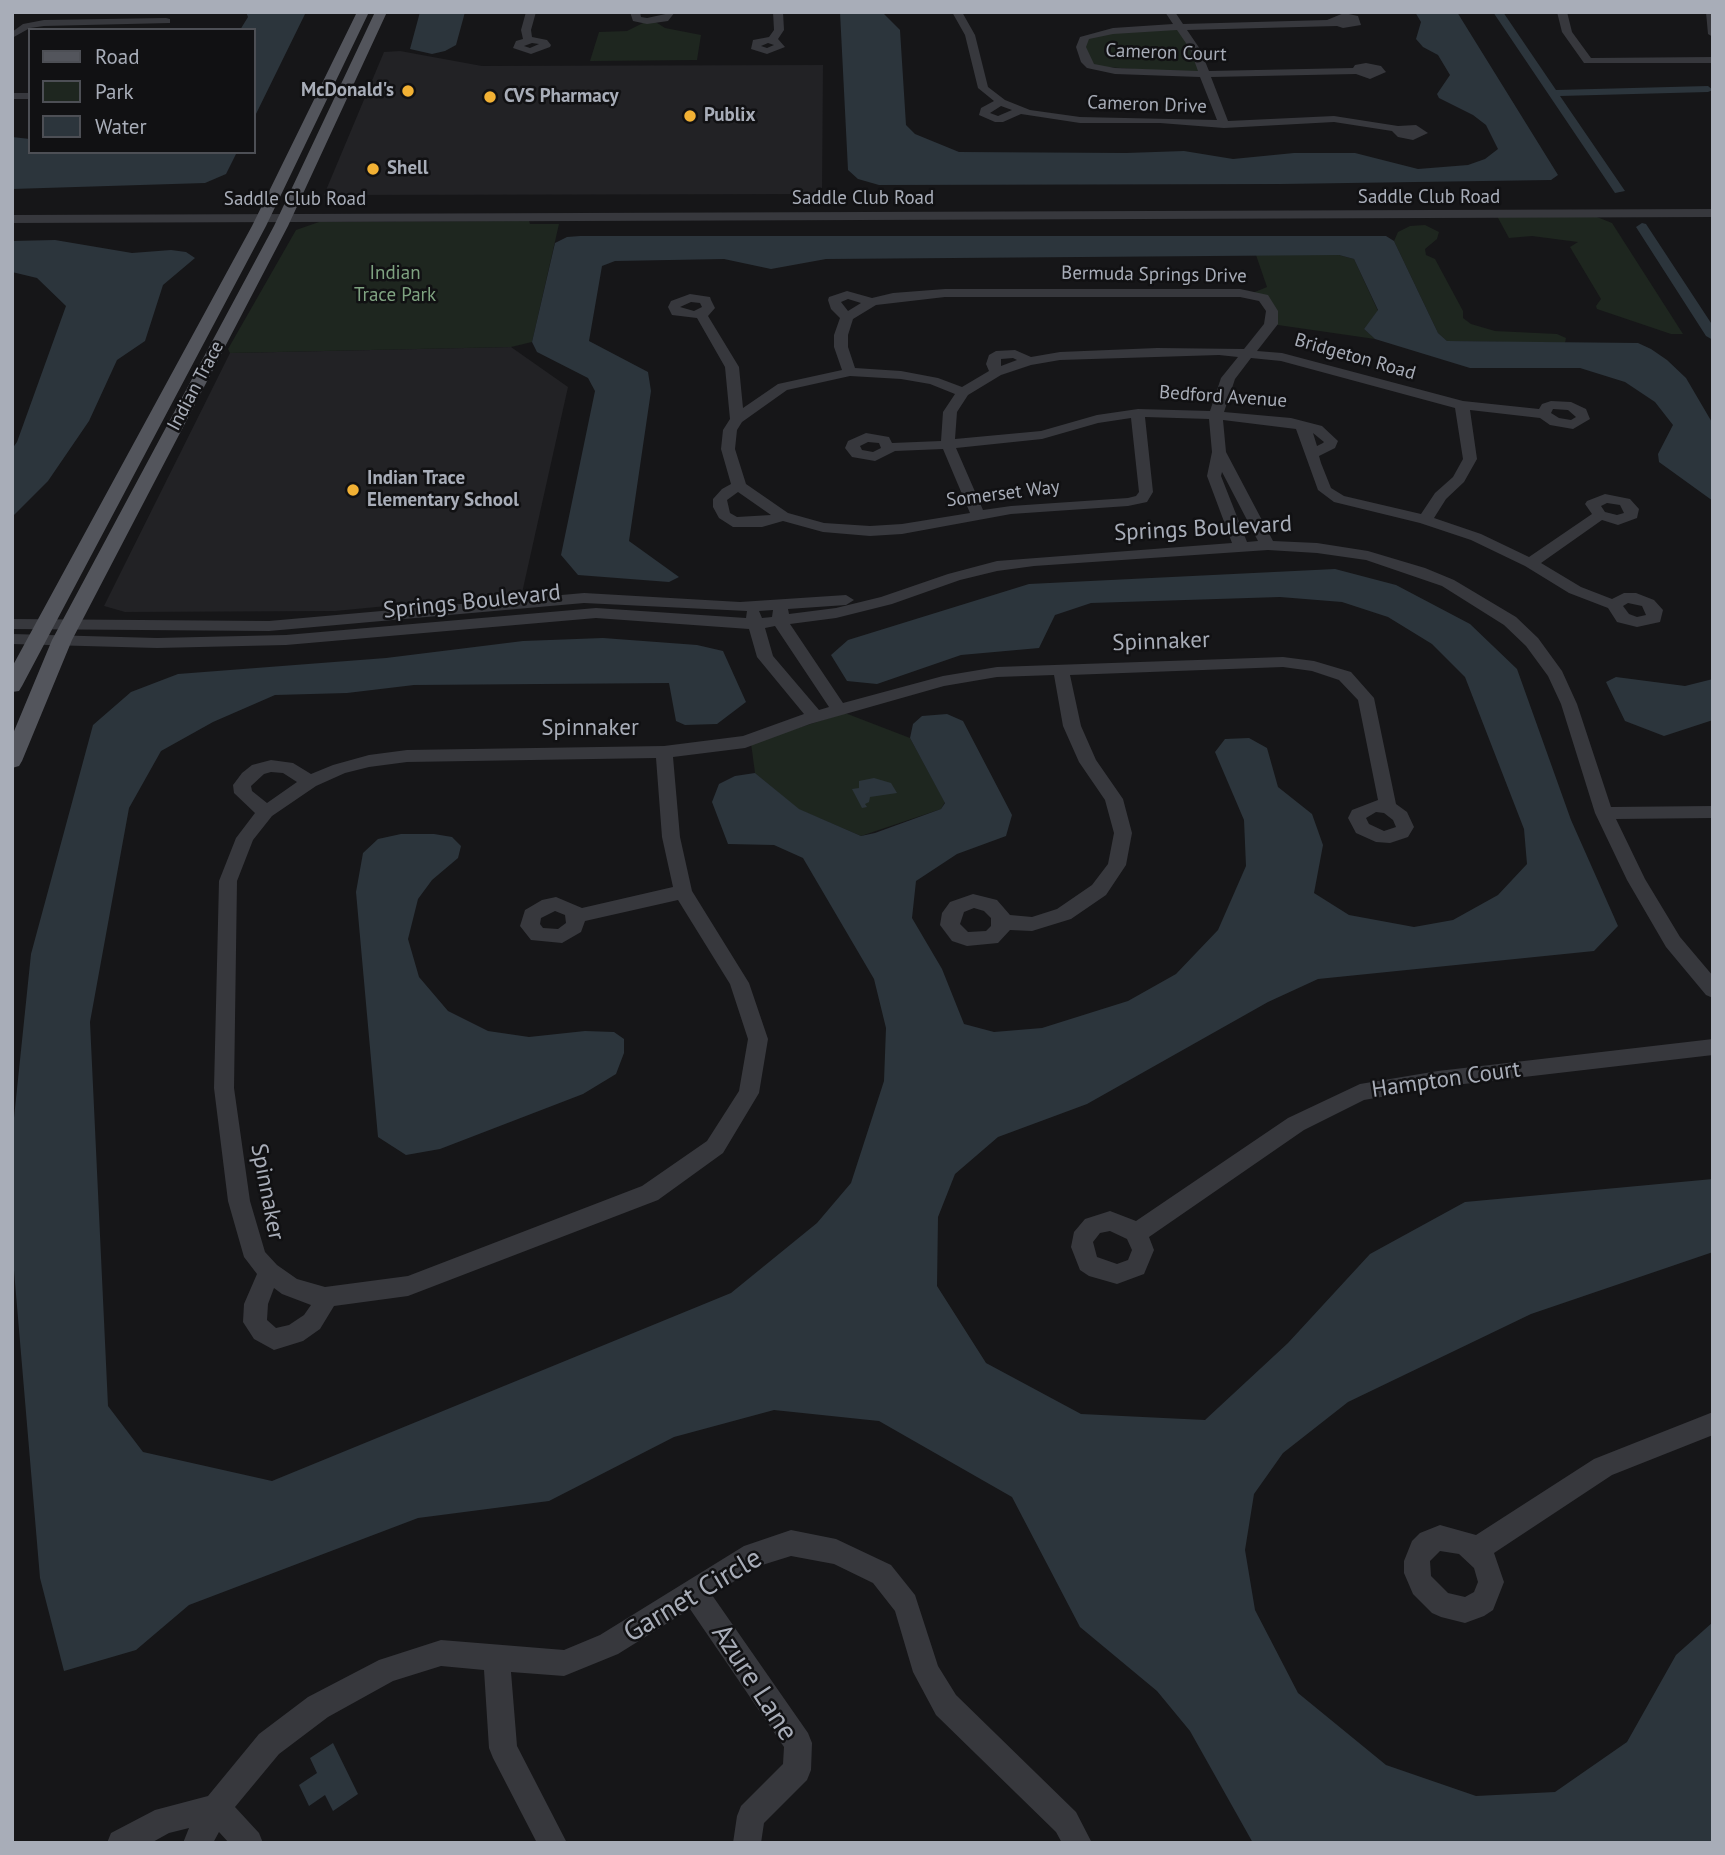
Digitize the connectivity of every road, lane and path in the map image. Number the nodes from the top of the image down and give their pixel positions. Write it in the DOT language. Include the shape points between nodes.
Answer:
graph roads {
  1 [pos="363,12"];
  2 [pos="381,12"];
  3 [pos="531,12"];
  4 [pos="635,12"];
  5 [pos="670,12"];
  6 [pos="778,12"];
  7 [pos="957,12"];
  8 [pos="1170,12"];
  9 [pos="1562,12"];
  10 [pos="1711,12"];
  11 [pos="165,21"];
  12 [pos="1336,23"];
  13 [pos="1181,27"];
  14 [pos="1713,34"];
  15 [pos="13,38"];
  16 [pos="528,40"];
  17 [pos="772,41"];
  18 [pos="1713,60"];
  19 [pos="1357,71"];
  20 [pos="1206,74"];
  21 [pos="1001,102"];
  22 [pos="1022,110"];
  23 [pos="1224,125"];
  24 [pos="1398,129"];
  25 [pos="1713,204"];
  26 [pos="12,210"];
  27 [pos="276,213"];
  28 [pos="1713,214"];
  29 [pos="12,219"];
  30 [pos="872,302"];
  31 [pos="699,314"];
  32 [pos="847,317"];
  33 [pos="1248,354"];
  34 [pos="850,372"];
  35 [pos="735,389"];
  36 [pos="962,392"];
  37 [pos="768,395"];
  38 [pos="1462,405"];
  39 [pos="1138,412"];
  40 [pos="1545,414"];
  41 [pos="1216,415"];
  42 [pos="737,419"];
  43 [pos="1301,426"];
  44 [pos="948,444"];
  45 [pos="889,447"];
  46 [pos="1219,452"];
  47 [pos="1313,453"];
  48 [pos="739,486"];
  49 [pos="978,514"];
  50 [pos="1600,515"];
  51 [pos="783,516"];
  52 [pos="1425,520"];
  53 [pos="1268,545"];
  54 [pos="1241,546"];
  55 [pos="1530,563"];
  56 [pos="751,606"];
  57 [pos="1614,606"];
  58 [pos="781,614"];
  59 [pos="12,624"];
  60 [pos="755,624"];
  61 [pos="40,631"];
  62 [pos="66,631"];
  63 [pos="12,639"];
  64 [pos="1060,670"];
  65 [pos="12,686"];
  66 [pos="839,710"];
  67 [pos="810,719"];
  68 [pos="664,752"];
  69 [pos="12,761"];
  70 [pos="310,782"];
  71 [pos="1388,807"];
  72 [pos="266,812"];
  73 [pos="1713,812"];
  74 [pos="1604,813"];
  75 [pos="683,892"];
  76 [pos="576,916"];
  77 [pos="1003,922"];
  78 [pos="1713,990"];
  79 [pos="1713,1047"];
  80 [pos="1136,1233"];
  81 [pos="269,1272"];
  82 [pos="325,1297"];
  83 [pos="1713,1423"];
  84 [pos="1476,1550"];
  85 [pos="694,1592"];
  86 [pos="497,1657"];
  87 [pos="216,1808"];
  88 [pos="121,1843"];
  89 [pos="197,1843"];
  90 [pos="249,1843"];
  91 [pos="553,1843"];
  92 [pos="747,1843"];
  93 [pos="1078,1843"];
  1 -- 27 [label="main road, Indian Trace"];
  2 -- 27 [label="main road, Indian Trace"];
  3 -- 16 [label="street"];
  4 -- 5 [label="street" via="637,19 654,21 667,18"];
  6 -- 17 [label="street" via="779,30"];
  7 -- 21 [label="street" via="970,35 983,88"];
  8 -- 13 [label="street"];
  9 -- 18 [label="street" via="1567,32 1588,61"];
  10 -- 14 [label="street"];
  11 -- 15 [label="street" via="44,23 27,26"];
  12 -- 13 [label="street, Cameron Court"];
  13 -- 20 [label="street"];
  13 -- 20 [label="street, Cameron Court" via="1093,34 1081,47 1086,62 1101,69"];
  19 -- 20 [label="street, Cameron Court"];
  20 -- 23 [label="street"];
  21 -- 22 [label="street, Cameron Drive"];
  21 -- 22 [label="street" via="984,114 999,120"];
  22 -- 23 [label="street, Cameron Drive" via="1053,118"];
  23 -- 24 [label="street, Cameron Drive" via="1334,119"];
  25 -- 27 [label="street, Saddle Club Road"];
  26 -- 27 [label="street, Saddle Club Road"];
  27 -- 28 [label="street, Saddle Club Road"];
  27 -- 29 [label="street, Saddle Club Road"];
  27 -- 61 [label="main road, Indian Trace"];
  27 -- 62 [label="main road, Indian Trace"];
  30 -- 32 [label="street, Bermuda Springs Drive"];
  30 -- 32 [label="street, Bermuda Springs Drive" via="847,295 834,300"];
  30 -- 33 [label="street, Bermuda Springs Drive" via="935,294 1250,294 1263,298 1272,311 1271,324"];
  31 -- 35 [label="street" via="732,367"];
  32 -- 34 [label="street, Bermuda Springs Drive" via="841,347"];
  33 -- 36 [label="street, Bridgeton Road" via="1060,356 996,372"];
  33 -- 38 [label="street, Bridgeton Road" via="1317,364"];
  33 -- 41 [label="street, Bermuda Springs Drive" via="1228,378"];
  34 -- 36 [label="street" via="911,377"];
  34 -- 37 [label="street" via="783,387"];
  35 -- 37 [label="street"];
  35 -- 42 [label="street"];
  36 -- 44 [label="street" via="950,412"];
  37 -- 42 [label="street"];
  38 -- 40 [label="street, Bridgeton Road"];
  38 -- 52 [label="street" via="1469,459 1459,479 1440,496"];
  39 -- 41 [label="street, Bedford Avenue"];
  39 -- 44 [label="street, Bedford Avenue" via="1042,435"];
  39 -- 49 [label="street, Somerset Way" via="1146,492 1142,499"];
  41 -- 43 [label="street, Bedford Avenue"];
  41 -- 46 [label="street, Bermuda Springs Drive"];
  42 -- 48 [label="street" via="727,449"];
  43 -- 47 [label="street, Bedford Avenue"];
  43 -- 47 [label="street" via="1317,429 1331,440"];
  44 -- 45 [label="street, Bedford Avenue"];
  44 -- 49 [label="street"];
  46 -- 53 [label="street" via="1259,503 1259,526"];
  46 -- 54 [label="street, Bermuda Springs Drive" via="1214,476"];
  47 -- 52 [label="street, Bedford Avenue" via="1325,490 1339,499"];
  48 -- 51 [label="street, Somerset Way"];
  48 -- 51 [label="street, Somerset Way" via="720,499 724,516 733,522 754,523"];
  49 -- 51 [label="street, Somerset Way" via="870,531 823,527"];
  50 -- 55 [label="street"];
  52 -- 55 [label="street, Bedford Avenue" via="1476,537"];
  53 -- 54 [label="street, Springs Boulevard"];
  53 -- 74 [label="street, Springs Boulevard" via="1368,556 1419,571 1510,621 1556,676"];
  54 -- 58 [label="street, Springs Boulevard" via="997,566 873,604"];
  55 -- 57 [label="street, Bedford Avenue" via="1575,590"];
  56 -- 58 [label="street, Springs Boulevard"];
  56 -- 60 [label="street"];
  56 -- 62 [label="street, Springs Boulevard" via="584,598 269,626"];
  58 -- 60 [label="street, Springs Boulevard"];
  58 -- 66 [label="street"];
  59 -- 61 [label="street"];
  60 -- 62 [label="street, Springs Boulevard" via="596,613 335,638 157,643"];
  60 -- 67 [label="street" via="774,679"];
  61 -- 62 [label="street, Springs Boulevard"];
  61 -- 63 [label="street"];
  61 -- 65 [label="main road, Indian Trace"];
  62 -- 69 [label="main road, Indian Trace"];
  64 -- 66 [label="street, Spinnaker" via="997,672 943,681"];
  64 -- 71 [label="street, Spinnaker" via="1283,662 1345,676 1366,698"];
  64 -- 77 [label="street" via="1072,726 1088,762 1114,799 1123,833 1117,865 1099,890 1064,914 1032,923"];
  66 -- 67 [label="street, Spinnaker"];
  67 -- 68 [label="street, Spinnaker" via="745,742"];
  68 -- 70 [label="street, Spinnaker" via="407,756 369,761"];
  68 -- 75 [label="street, Spinnaker" via="671,837"];
  70 -- 72 [label="street, Spinnaker"];
  70 -- 72 [label="street" via="287,767 258,769 242,785 243,793"];
  72 -- 81 [label="street, Spinnaker" via="245,838 228,881 224,1088 239,1201 254,1257"];
  73 -- 74 [label="street"];
  74 -- 78 [label="street, Springs Boulevard" via="1673,942"];
  75 -- 76 [label="street"];
  75 -- 82 [label="street, Spinnaker" via="739,983 758,1039 749,1093 715,1147 650,1193 408,1286"];
  79 -- 80 [label="street, Hampton Court" via="1360,1092 1296,1124"];
  81 -- 82 [label="street, Spinnaker" via="289,1287"];
  81 -- 82 [label="street" via="256,1304 255,1322 274,1339 295,1334 312,1322"];
  83 -- 84 [label="street" via="1603,1467"];
  85 -- 86 [label="street, Garnet Circle" via="609,1645 564,1663"];
  85 -- 92 [label="street, Azure Lane" via="798,1743 797,1770 751,1816"];
  85 -- 93 [label="street, Garnet Circle" via="752,1555 791,1543 836,1552 882,1574 906,1604 926,1672 946,1705 1066,1822"];
  86 -- 87 [label="street, Garnet Circle" via="441,1653 388,1669 318,1707 269,1744"];
  86 -- 91 [label="street" via="503,1748"];
  87 -- 88 [label="street" via="165,1820"];
  87 -- 89 [label="street, Garnet Circle"];
  87 -- 90 [label="street"];
}
